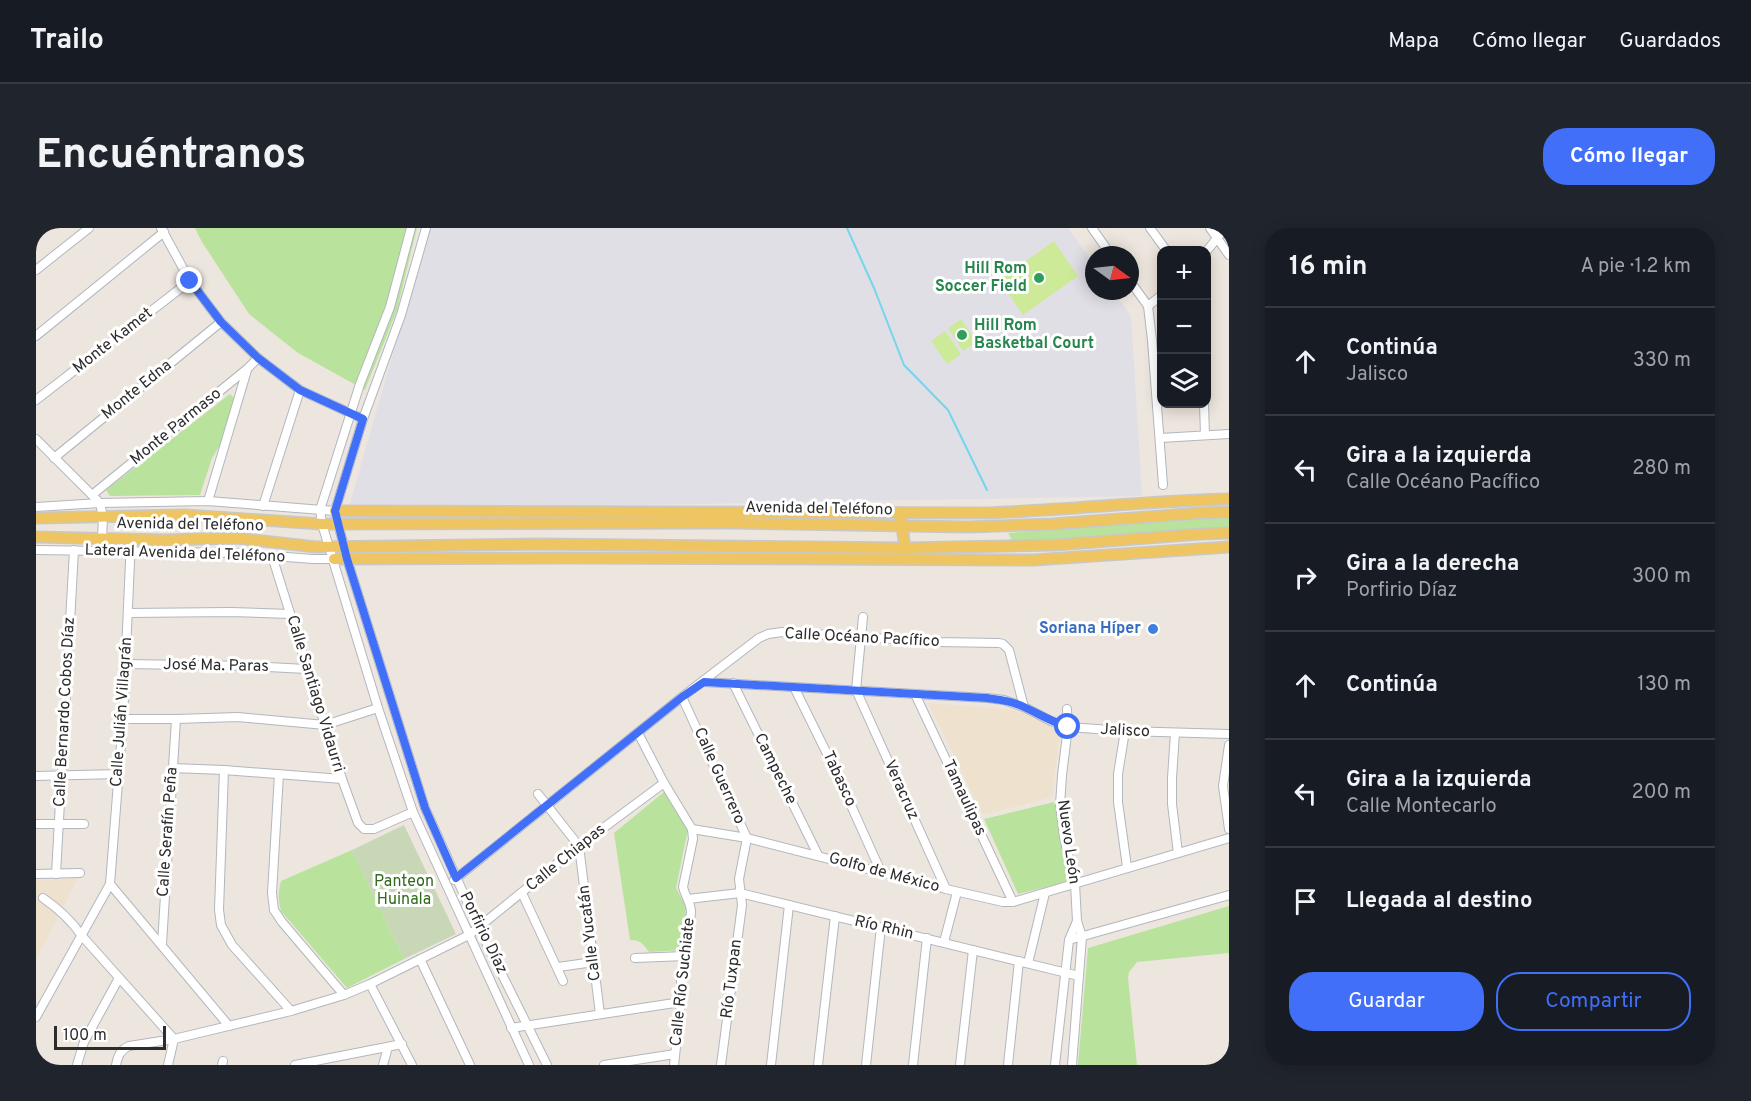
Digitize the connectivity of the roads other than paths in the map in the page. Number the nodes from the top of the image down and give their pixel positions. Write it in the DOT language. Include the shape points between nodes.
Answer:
graph roads {
  1 [pos="89,228"];
  2 [pos="411,228"];
  3 [pos="426,228"];
  4 [pos="1092,228"];
  5 [pos="1150,228"];
  6 [pos="1210,228"];
  7 [pos="1226,228"];
  8 [pos="163,230"];
  9 [pos="1218,239"];
  10 [pos="1105,246"];
  11 [pos="1163,246"];
  12 [pos="1211,247"];
  13 [pos="1229,255"];
  14 [pos="36,270"];
  15 [pos="190,281"];
  16 [pos="1139,294"];
  17 [pos="1157,298"];
  18 [pos="1148,306"];
  19 [pos="221,322"];
  20 [pos="36,336"];
  21 [pos="258,358"];
  22 [pos="247,369"];
  23 [pos="300,390"];
  24 [pos="36,400"];
  25 [pos="1204,408"];
  26 [pos="350,413"];
  27 [pos="363,419"];
  28 [pos="1229,434"];
  29 [pos="1205,435"];
  30 [pos="1160,438"];
  31 [pos="36,439"];
  32 [pos="54,458"];
  33 [pos="1163,484"];
  34 [pos="92,495"];
  35 [pos="1229,499"];
  36 [pos="1199,500"];
  37 [pos="208,501"];
  38 [pos="100,503"];
  39 [pos="263,506"];
  40 [pos="36,507"];
  41 [pos="320,510"];
  42 [pos="335,511"];
  43 [pos="509,511"];
  44 [pos="1229,512"];
  45 [pos="900,513"];
  46 [pos="1200,513"];
  47 [pos="103,517"];
  48 [pos="36,518"];
  49 [pos="322,524"];
  50 [pos="338,524"];
  51 [pos="508,524"];
  52 [pos="902,526"];
  53 [pos="1002,527"];
  54 [pos="1229,533"];
  55 [pos="36,537"];
  56 [pos="102,537"];
  57 [pos="131,539"];
  58 [pos="1132,539"];
  59 [pos="567,544"];
  60 [pos="981,546"];
  61 [pos="329,547"];
  62 [pos="344,547"];
  63 [pos="1003,547"];
  64 [pos="1229,547"];
  65 [pos="905,548"];
  66 [pos="36,550"];
  67 [pos="74,550"];
  68 [pos="130,552"];
  69 [pos="1135,553"];
  70 [pos="272,556"];
  71 [pos="568,558"];
  72 [pos="334,559"];
  73 [pos="347,559"];
  74 [pos="980,560"];
  75 [pos="1004,560"];
  76 [pos="128,613"];
  77 [pos="290,614"];
  78 [pos="863,617"];
  79 [pos="862,638"];
  80 [pos="126,664"];
  81 [pos="306,669"];
  82 [pos="704,682"];
  83 [pos="733,683"];
  84 [pos="794,687"];
  85 [pos="856,690"];
  86 [pos="915,694"];
  87 [pos="682,697"];
  88 [pos="1024,706"];
  89 [pos="378,708"];
  90 [pos="1067,709"];
  91 [pos="123,719"];
  92 [pos="176,719"];
  93 [pos="325,725"];
  94 [pos="1068,727"];
  95 [pos="1125,731"];
  96 [pos="638,733"];
  97 [pos="1175,733"];
  98 [pos="1229,734"];
  99 [pos="1229,745"];
  100 [pos="172,768"];
  101 [pos="224,770"];
  102 [pos="119,774"];
  103 [pos="279,774"];
  104 [pos="61,775"];
  105 [pos="36,776"];
  106 [pos="342,779"];
  107 [pos="664,783"];
  108 [pos="538,794"];
  109 [pos="547,807"];
  110 [pos="413,812"];
  111 [pos="36,824"];
  112 [pos="59,824"];
  113 [pos="84,824"];
  114 [pos="692,829"];
  115 [pos="1229,829"];
  116 [pos="747,838"];
  117 [pos="1229,838"];
  118 [pos="579,846"];
  119 [pos="1178,852"];
  120 [pos="818,855"];
  121 [pos="1127,867"];
  122 [pos="881,872"];
  123 [pos="80,873"];
  124 [pos="36,874"];
  125 [pos="56,874"];
  126 [pos="456,878"];
  127 [pos="110,884"];
  128 [pos="1075,884"];
  129 [pos="447,885"];
  130 [pos="946,889"];
  131 [pos="957,892"];
  132 [pos="1045,892"];
  133 [pos="522,893"];
  134 [pos="740,893"];
  135 [pos="1229,895"];
  136 [pos="43,898"];
  137 [pos="688,899"];
  138 [pos="1013,902"];
  139 [pos="789,905"];
  140 [pos="835,916"];
  141 [pos="1077,921"];
  142 [pos="881,927"];
  143 [pos="479,928"];
  144 [pos="470,934"];
  145 [pos="82,936"];
  146 [pos="927,938"];
  147 [pos="1082,938"];
  148 [pos="1069,940"];
  149 [pos="944,942"];
  150 [pos="162,944"];
  151 [pos="973,950"];
  152 [pos="686,956"];
  153 [pos="635,958"];
  154 [pos="420,959"];
  155 [pos="594,962"];
  156 [pos="1024,962"];
  157 [pos="558,968"];
  158 [pos="1064,972"];
  159 [pos="1079,976"];
  160 [pos="120,978"];
  161 [pos="562,981"];
  162 [pos="370,984"];
  163 [pos="344,995"];
  164 [pos="681,1002"];
  165 [pos="291,1011"];
  166 [pos="600,1014"];
  167 [pos="36,1017"];
  168 [pos="527,1025"];
  169 [pos="229,1026"];
  170 [pos="512,1028"];
  171 [pos="174,1039"];
  172 [pos="402,1044"];
  173 [pos="388,1047"];
  174 [pos="675,1054"];
  175 [pos="331,1061"];
  176 [pos="77,1065"];
  177 [pos="116,1065"];
  178 [pos="168,1065"];
  179 [pos="295,1065"];
  180 [pos="383,1065"];
  181 [pos="412,1065"];
  182 [pos="470,1065"];
  183 [pos="529,1065"];
  184 [pos="547,1065"];
  185 [pos="604,1065"];
  186 [pos="674,1065"];
  187 [pos="721,1065"];
  188 [pos="771,1065"];
  189 [pos="818,1065"];
  190 [pos="866,1065"];
  191 [pos="913,1065"];
  192 [pos="960,1065"];
  193 [pos="1008,1065"];
  194 [pos="1055,1065"];
  195 [pos="1072,1065"];
  1 -- 14 [label="street"];
  2 -- 26 [label="street" via="390,307"];
  3 -- 27 [label="street" via="401,315"];
  4 -- 10 [label="street"];
  5 -- 11 [label="street"];
  6 -- 9 [label="street"];
  7 -- 9 [label="street"];
  8 -- 15 [label="street"];
  8 -- 20 [label="street"];
  9 -- 12 [label="street"];
  9 -- 13 [label="street"];
  15 -- 19 [label="street"];
  15 -- 24 [label="street, Monte Kamet"];
  16 -- 18 [label="street"];
  17 -- 18 [label="street"];
  18 -- 30 [label="street"];
  19 -- 21 [label="street"];
  19 -- 32 [label="street, Monte Edna"];
  21 -- 22 [label="street, Monte Parmaso"];
  21 -- 23 [label="street"];
  22 -- 34 [label="street, Monte Parmaso"];
  22 -- 37 [label="street"];
  23 -- 26 [label="street"];
  23 -- 39 [label="street"];
  25 -- 29 [label="street"];
  26 -- 27 [label="street"];
  26 -- 41 [label="street"];
  27 -- 42 [label="street"];
  28 -- 29 [label="street"];
  29 -- 30 [label="street"];
  30 -- 33 [label="street"];
  31 -- 32 [label="street"];
  32 -- 34 [label="street"];
  34 -- 38 [label="street"];
  35 -- 36 [label="main road"];
  36 -- 45 [label="main road" via="987,513"];
  36 -- 46 [label="main road"];
  37 -- 38 [label="street"];
  37 -- 39 [label="street"];
  38 -- 40 [label="street"];
  38 -- 47 [label="street"];
  39 -- 41 [label="street"];
  41 -- 42 [label="street"];
  41 -- 49 [label="street"];
  42 -- 43 [label="main road"];
  42 -- 50 [label="street, Porfirio Díaz"];
  43 -- 45 [label="main road"];
  43 -- 51 [label="main road"];
  44 -- 46 [label="main road, Avenida del Teléfono"];
  45 -- 52 [label="main road"];
  46 -- 53 [label="main road, Avenida del Teléfono"];
  47 -- 48 [label="main road, Avenida del Teléfono"];
  47 -- 49 [label="main road, Avenida del Teléfono" via="185,515"];
  47 -- 56 [label="street"];
  49 -- 50 [label="main road, Avenida del Teléfono"];
  49 -- 61 [label="street"];
  50 -- 51 [label="main road, Avenida del Teléfono"];
  50 -- 62 [label="street, Porfirio Díaz"];
  51 -- 52 [label="main road, Avenida del Teléfono"];
  52 -- 53 [label="main road, Avenida del Teléfono"];
  52 -- 65 [label="main road"];
  53 -- 63 [label="main road"];
  54 -- 58 [label="main road"];
  55 -- 56 [label="main road, Avenida del Teléfono"];
  56 -- 57 [label="main road, Avenida del Teléfono"];
  57 -- 61 [label="main road, Avenida del Teléfono" via="236,538"];
  57 -- 68 [label="street, Calle Julián Villagrán"];
  58 -- 63 [label="main road"];
  58 -- 69 [label="main road"];
  59 -- 62 [label="main road, Avenida del Teléfono"];
  59 -- 65 [label="main road, Avenida del Teléfono"];
  59 -- 71 [label="main road"];
  60 -- 63 [label="main road"];
  60 -- 65 [label="main road"];
  60 -- 74 [label="main road"];
  61 -- 62 [label="main road, Avenida del Teléfono"];
  61 -- 72 [label="street"];
  62 -- 73 [label="street, Porfirio Díaz"];
  63 -- 75 [label="main road"];
  64 -- 69 [label="main road"];
  66 -- 67 [label="street, Lateral Avenida del Teléfono"];
  67 -- 68 [label="street, Lateral Avenida del Teléfono"];
  67 -- 104 [label="street, Calle Bernardo Cobos Díaz"];
  68 -- 70 [label="street, Lateral Avenida del Teléfono"];
  68 -- 76 [label="street, Calle Julián Villagrán"];
  69 -- 75 [label="main road"];
  70 -- 72 [label="street, Lateral Avenida del Teléfono"];
  70 -- 77 [label="street, Calle Santiago Vidaurri"];
  71 -- 73 [label="main road"];
  71 -- 74 [label="main road"];
  72 -- 73 [label="main road"];
  72 -- 89 [label="street"];
  73 -- 126 [label="street, Porfirio Díaz" via="425,808"];
  74 -- 75 [label="main road"];
  76 -- 77 [label="street"];
  76 -- 80 [label="street, Calle Julián Villagrán"];
  77 -- 81 [label="street, Calle Santiago Vidaurri"];
  78 -- 79 [label="street"];
  79 -- 82 [label="street, Calle Océano Pacífico" via="768,634"];
  79 -- 85 [label="street"];
  79 -- 88 [label="street, Calle Océano Pacífico" via="1003,644 1009,650"];
  80 -- 81 [label="street, José Ma. Paras"];
  80 -- 91 [label="street, Calle Julián Villagrán"];
  81 -- 93 [label="street, Calle Santiago Vidaurri"];
  82 -- 83 [label="street, Jalisco"];
  82 -- 87 [label="street, Calle Océano Pacífico"];
  83 -- 84 [label="street, Jalisco"];
  83 -- 120 [label="street, Campeche"];
  84 -- 85 [label="street, Jalisco"];
  84 -- 122 [label="street, Tabasco"];
  85 -- 86 [label="street, Jalisco"];
  85 -- 130 [label="street, Veracruz"];
  86 -- 88 [label="street, Jalisco" via="987,698"];
  86 -- 138 [label="street, Tamaulipas"];
  87 -- 96 [label="street, Calle Océano Pacífico"];
  87 -- 116 [label="street, Calle Guerrero"];
  88 -- 94 [label="street, Jalisco"];
  89 -- 93 [label="street"];
  89 -- 110 [label="street"];
  90 -- 94 [label="street, Nuevo León"];
  91 -- 92 [label="street"];
  91 -- 102 [label="street, Calle Julián Villagrán"];
  92 -- 93 [label="street" via="238,717"];
  92 -- 100 [label="street, Calle Serafín Peña"];
  93 -- 106 [label="street, Calle Santiago Vidaurri"];
  94 -- 95 [label="street, Jalisco"];
  94 -- 128 [label="street, Nuevo León" via="1060,805"];
  95 -- 97 [label="street, Jalisco"];
  95 -- 121 [label="street" via="1118,802"];
  96 -- 107 [label="street"];
  96 -- 109 [label="street, Calle Océano Pacífico"];
  97 -- 98 [label="street, Jalisco"];
  97 -- 119 [label="street" via="1172,804"];
  99 -- 115 [label="street" via="1223,786"];
  100 -- 101 [label="street"];
  100 -- 150 [label="street, Calle Serafín Peña"];
  101 -- 103 [label="street"];
  101 -- 165 [label="street" via="221,925 232,945"];
  102 -- 104 [label="street"];
  102 -- 127 [label="street, Calle Julián Villagrán"];
  103 -- 106 [label="street"];
  103 -- 163 [label="street" via="274,910"];
  104 -- 105 [label="street"];
  104 -- 112 [label="street, Calle Bernardo Cobos Díaz"];
  106 -- 110 [label="street, Calle Santiago Vidaurri" via="358,823 364,829 375,829"];
  107 -- 114 [label="street"];
  107 -- 118 [label="street, Calle Chiapas"];
  108 -- 109 [label="street"];
  109 -- 118 [label="street"];
  109 -- 126 [label="street, Calle Océano Pacífico"];
  110 -- 129 [label="street"];
  111 -- 112 [label="street"];
  112 -- 113 [label="street"];
  112 -- 125 [label="street, Calle Bernardo Cobos Díaz"];
  114 -- 116 [label="street, Golfo de México"];
  114 -- 137 [label="street, Calle Río Suchiate" via="683,886"];
  116 -- 120 [label="street, Golfo de México"];
  116 -- 134 [label="street, Calle Guerrero"];
  117 -- 119 [label="street, Golfo de México"];
  118 -- 133 [label="street, Calle Chiapas"];
  118 -- 155 [label="street, Calle Yucatán"];
  119 -- 121 [label="street, Golfo de México"];
  120 -- 122 [label="street, Golfo de México"];
  121 -- 128 [label="street, Golfo de México"];
  122 -- 130 [label="street, Golfo de México"];
  123 -- 125 [label="street"];
  124 -- 125 [label="street"];
  126 -- 129 [label="street, Calle Océano Pacífico"];
  126 -- 143 [label="street, Porfirio Díaz"];
  127 -- 145 [label="street"];
  127 -- 150 [label="street"];
  128 -- 132 [label="street, Golfo de México"];
  128 -- 141 [label="street, Nuevo León"];
  129 -- 144 [label="street"];
  130 -- 131 [label="street, Golfo de México"];
  131 -- 138 [label="street, Golfo de México"];
  131 -- 149 [label="street"];
  132 -- 138 [label="street, Golfo de México"];
  132 -- 156 [label="street"];
  133 -- 143 [label="street, Calle Chiapas"];
  133 -- 157 [label="street"];
  134 -- 137 [label="street, Río Rhin"];
  134 -- 139 [label="street, Río Rhin"];
  134 -- 187 [label="street, Río Tuxpan" via="742,905"];
  135 -- 147 [label="street"];
  136 -- 145 [label="street" via="59,909"];
  137 -- 152 [label="street, Calle Río Suchiate" via="691,912"];
  139 -- 140 [label="street, Río Rhin"];
  139 -- 188 [label="street"];
  140 -- 142 [label="street, Río Rhin"];
  140 -- 189 [label="street"];
  141 -- 147 [label="street, Nuevo León"];
  141 -- 148 [label="street, Nuevo León"];
  142 -- 146 [label="street, Río Rhin"];
  142 -- 190 [label="street"];
  143 -- 144 [label="street, Calle Chiapas"];
  143 -- 168 [label="street, Porfirio Díaz"];
  144 -- 154 [label="street, Calle Chiapas"];
  144 -- 170 [label="street"];
  145 -- 160 [label="street"];
  145 -- 167 [label="street"];
  146 -- 149 [label="street, Río Rhin"];
  146 -- 191 [label="street"];
  147 -- 148 [label="street"];
  147 -- 159 [label="street, Nuevo León"];
  148 -- 158 [label="street, Nuevo León"];
  149 -- 151 [label="street, Río Rhin"];
  150 -- 169 [label="street"];
  151 -- 156 [label="street, Río Rhin"];
  151 -- 192 [label="street"];
  152 -- 153 [label="street"];
  152 -- 164 [label="street, Calle Río Suchiate"];
  154 -- 162 [label="street, Calle Chiapas"];
  154 -- 182 [label="street"];
  155 -- 157 [label="street"];
  155 -- 166 [label="street, Calle Yucatán"];
  156 -- 158 [label="street, Río Rhin"];
  156 -- 193 [label="street"];
  157 -- 161 [label="street"];
  158 -- 159 [label="street, Río Rhin"];
  158 -- 194 [label="street, Nuevo León"];
  159 -- 195 [label="street, Nuevo León"];
  160 -- 171 [label="street"];
  160 -- 176 [label="street" via="84,1042"];
  162 -- 163 [label="street, Calle Chiapas"];
  162 -- 172 [label="street"];
  163 -- 165 [label="street, Calle Chiapas"];
  164 -- 166 [label="street"];
  164 -- 174 [label="street, Calle Río Suchiate"];
  165 -- 169 [label="street, Calle Chiapas"];
  166 -- 168 [label="street"];
  168 -- 170 [label="street"];
  168 -- 184 [label="street, Porfirio Díaz"];
  169 -- 171 [label="street, Calle Chiapas"];
  170 -- 183 [label="street"];
  171 -- 177 [label="street, Calle Chiapas" via="129,1046 119,1054"];
  171 -- 178 [label="street"];
  172 -- 173 [label="street"];
  172 -- 181 [label="street"];
  173 -- 175 [label="street"];
  173 -- 180 [label="street"];
  174 -- 185 [label="street"];
  174 -- 186 [label="street, Calle Río Suchiate"];
  175 -- 179 [label="street"];
}
